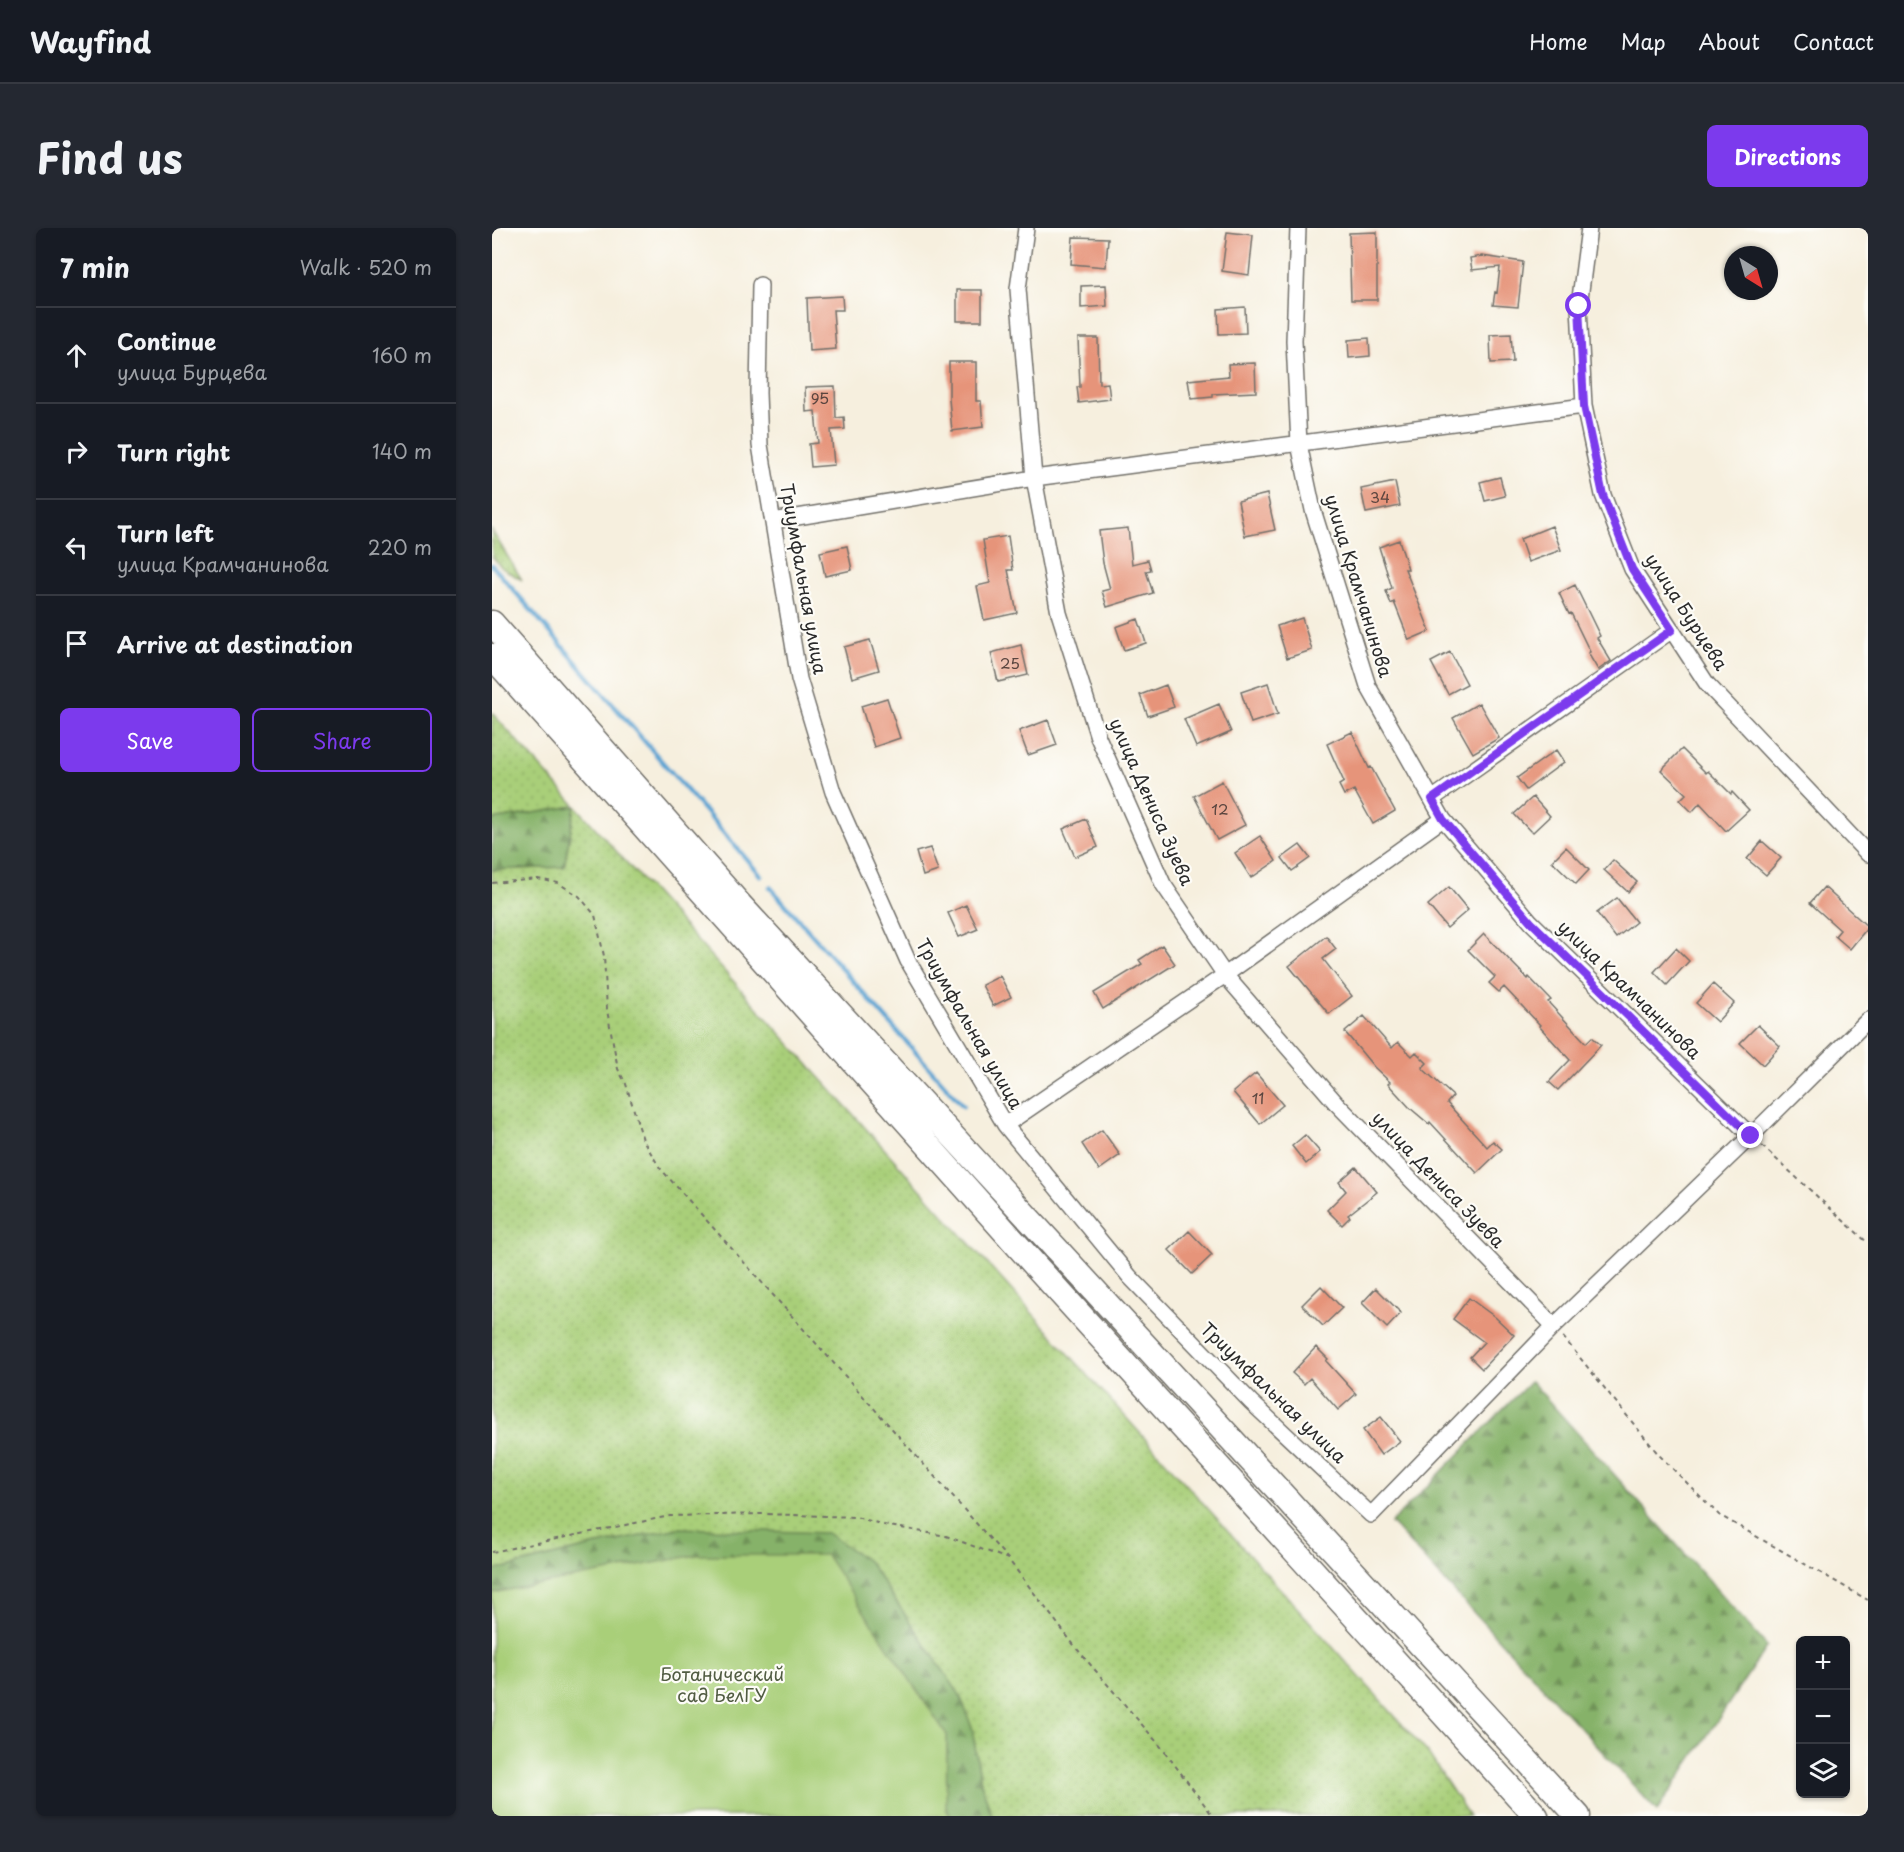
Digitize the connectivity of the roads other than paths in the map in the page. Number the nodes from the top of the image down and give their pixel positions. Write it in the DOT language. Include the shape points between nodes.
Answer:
graph roads {
  1 [pos="1026,228"];
  2 [pos="1298,228"];
  3 [pos="1589,228"];
  4 [pos="760,285"];
  5 [pos="1584,406"];
  6 [pos="1299,444"];
  7 [pos="1034,478"];
  8 [pos="773,521"];
  9 [pos="492,623"];
  10 [pos="1672,630"];
  11 [pos="492,656"];
  12 [pos="1432,799"];
  13 [pos="1443,819"];
  14 [pos="1868,854"];
  15 [pos="1225,975"];
  16 [pos="1868,1020"];
  17 [pos="1005,1125"];
  18 [pos="1751,1136"];
  19 [pos="1554,1326"];
  20 [pos="1536,1816"];
  21 [pos="1578,1816"];
  1 -- 7 [label="street, улица Дениса Зуева" via="1018,289"];
  2 -- 6 [label="street, улица Крамчанинова" via="1294,341"];
  3 -- 5 [label="street, улица Бурцева" via="1579,306"];
  4 -- 8 [label="street, Триумфальная улица" via="760,445"];
  5 -- 6 [label="street"];
  5 -- 10 [label="street, улица Бурцева" via="1603,495 1632,569"];
  6 -- 7 [label="street"];
  6 -- 12 [label="street, улица Крамчанинова" via="1312,510 1368,686"];
  7 -- 8 [label="street"];
  7 -- 15 [label="street, улица Дениса Зуева" via="1059,613 1098,737 1162,884"];
  8 -- 17 [label="street, Триумфальная улица" via="799,679 833,792 908,962"];
  9 -- 21 [label="main road" via="748,914"];
  10 -- 12 [label="street"];
  10 -- 14 [label="street, улица Бурцева" via="1707,684"];
  11 -- 20 [label="main road" via="1034,1264"];
  12 -- 13 [label="street, улица Крамчанинова"];
  13 -- 15 [label="street"];
  13 -- 18 [label="street, улица Крамчанинова" via="1531,922"];
  15 -- 17 [label="street"];
  15 -- 19 [label="street, улица Дениса Зуева" via="1336,1103"];
  16 -- 18 [label="street"];
  17 -- 19 [label="street, Триумфальная улица" via="1130,1278 1251,1402 1371,1515"];
  18 -- 19 [label="street"];
}
